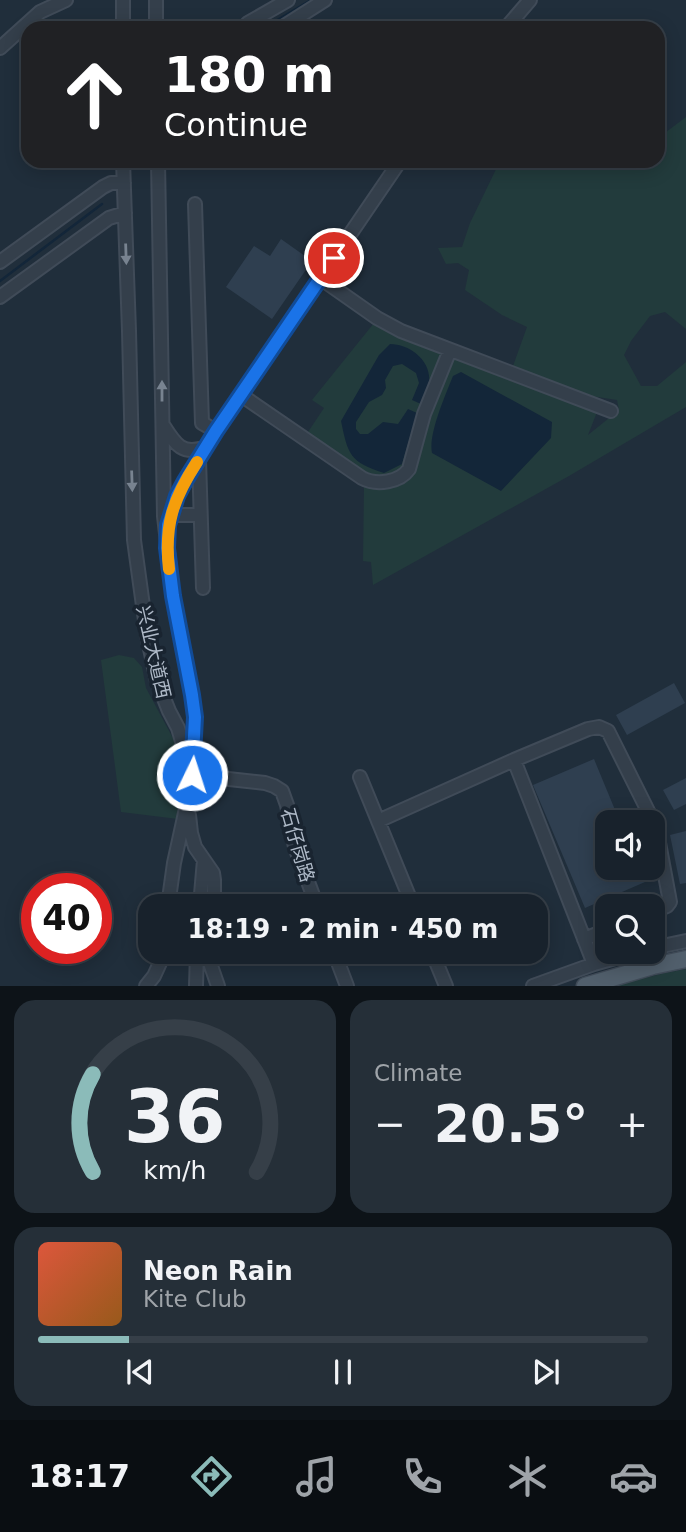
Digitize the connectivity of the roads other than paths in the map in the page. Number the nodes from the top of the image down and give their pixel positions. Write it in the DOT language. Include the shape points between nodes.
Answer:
graph roads {
  1 [pos="66,0"];
  2 [pos="123,0"];
  3 [pos="156,0"];
  4 [pos="288,0"];
  5 [pos="325,0"];
  6 [pos="530,0"];
  7 [pos="30,21"];
  8 [pos="123,21"];
  9 [pos="156,21"];
  10 [pos="251,21"];
  11 [pos="292,21"];
  12 [pos="512,21"];
  13 [pos="21,29"];
  14 [pos="0,48"];
  15 [pos="123,168"];
  16 [pos="158,168"];
  17 [pos="395,168"];
  18 [pos="124,183"];
  19 [pos="195,204"];
  20 [pos="125,213"];
  21 [pos="0,262"];
  22 [pos="320,278"];
  23 [pos="0,297"];
  24 [pos="450,350"];
  25 [pos="241,395"];
  26 [pos="611,411"];
  27 [pos="162,423"];
  28 [pos="216,431"];
  29 [pos="206,447"];
  30 [pos="199,459"];
  31 [pos="172,515"];
  32 [pos="200,515"];
  33 [pos="167,548"];
  34 [pos="203,588"];
  35 [pos="514,760"];
  36 [pos="192,775"];
  37 [pos="360,777"];
  38 [pos="187,803"];
  39 [pos="378,821"];
  40 [pos="204,860"];
  41 [pos="170,894"];
  42 [pos="201,894"];
  43 [pos="214,894"];
  44 [pos="313,894"];
  45 [pos="408,894"];
  46 [pos="665,907"];
  47 [pos="595,935"];
  48 [pos="584,939"];
  49 [pos="686,941"];
  50 [pos="665,945"];
  51 [pos="686,959"];
  52 [pos="160,964"];
  53 [pos="164,964"];
  54 [pos="197,964"];
  55 [pos="210,964"];
  56 [pos="339,964"];
  57 [pos="437,964"];
  58 [pos="594,964"];
  59 [pos="146,986"];
  60 [pos="161,986"];
  61 [pos="196,986"];
  62 [pos="218,986"];
  63 [pos="347,986"];
  64 [pos="446,986"];
  65 [pos="533,986"];
  66 [pos="585,986"];
  1 -- 7 [label="street"];
  2 -- 8 [label="street"];
  3 -- 9 [label="street"];
  4 -- 10 [label="street"];
  5 -- 11 [label="street"];
  6 -- 12 [label="street"];
  13 -- 14 [label="street"];
  15 -- 18 [label="street, 兴业大道西"];
  27 -- 16 [label="street, 兴业大道西, one-way"];
  17 -- 22 [label="street"];
  18 -- 20 [label="street, 兴业大道西"];
  18 -- 21 [label="street" via="103,187"];
  19 -- 28 [label="street" via="202,423"];
  20 -- 23 [label="street" via="109,218"];
  20 -- 36 [label="street, 兴业大道西, one-way" via="138,578 157,681"];
  22 -- 24 [label="street" via="377,318"];
  22 -- 25 [label="street"];
  24 -- 25 [label="street" via="424,414 409,469 398,478 369,482"];
  24 -- 26 [label="street"];
  25 -- 28 [label="street"];
  27 -- 29 [label="street" via="188,451"];
  27 -- 33 [label="street, 兴业大道西"];
  28 -- 29 [label="street"];
  29 -- 30 [label="street"];
  30 -- 31 [label="street" via="177,496"];
  30 -- 32 [label="street"];
  31 -- 32 [label="street"];
  31 -- 33 [label="street"];
  32 -- 34 [label="street"];
  33 -- 36 [label="street, 兴业大道西" via="195,717"];
  35 -- 39 [label="street"];
  35 -- 46 [label="street" via="588,729 608,731 657,832 670,902"];
  35 -- 48 [label="street"];
  36 -- 38 [label="street"];
  36 -- 44 [label="street, 石仔岗路" via="265,783 282,792"];
  37 -- 39 [label="street"];
  38 -- 40 [label="street" via="195,847"];
  38 -- 41 [label="street"];
  39 -- 45 [label="street"];
  40 -- 42 [label="street"];
  40 -- 43 [label="street" via="213,873"];
  47 -- 48 [label="street"];
  48 -- 58 [label="street"];
  49 -- 50 [label="street"];
  51 -- 66 [label="main road"];
  52 -- 59 [label="street"];
  53 -- 60 [label="street"];
  54 -- 61 [label="street"];
  55 -- 62 [label="street"];
  56 -- 63 [label="street"];
  57 -- 64 [label="street"];
  58 -- 65 [label="street"];
}
